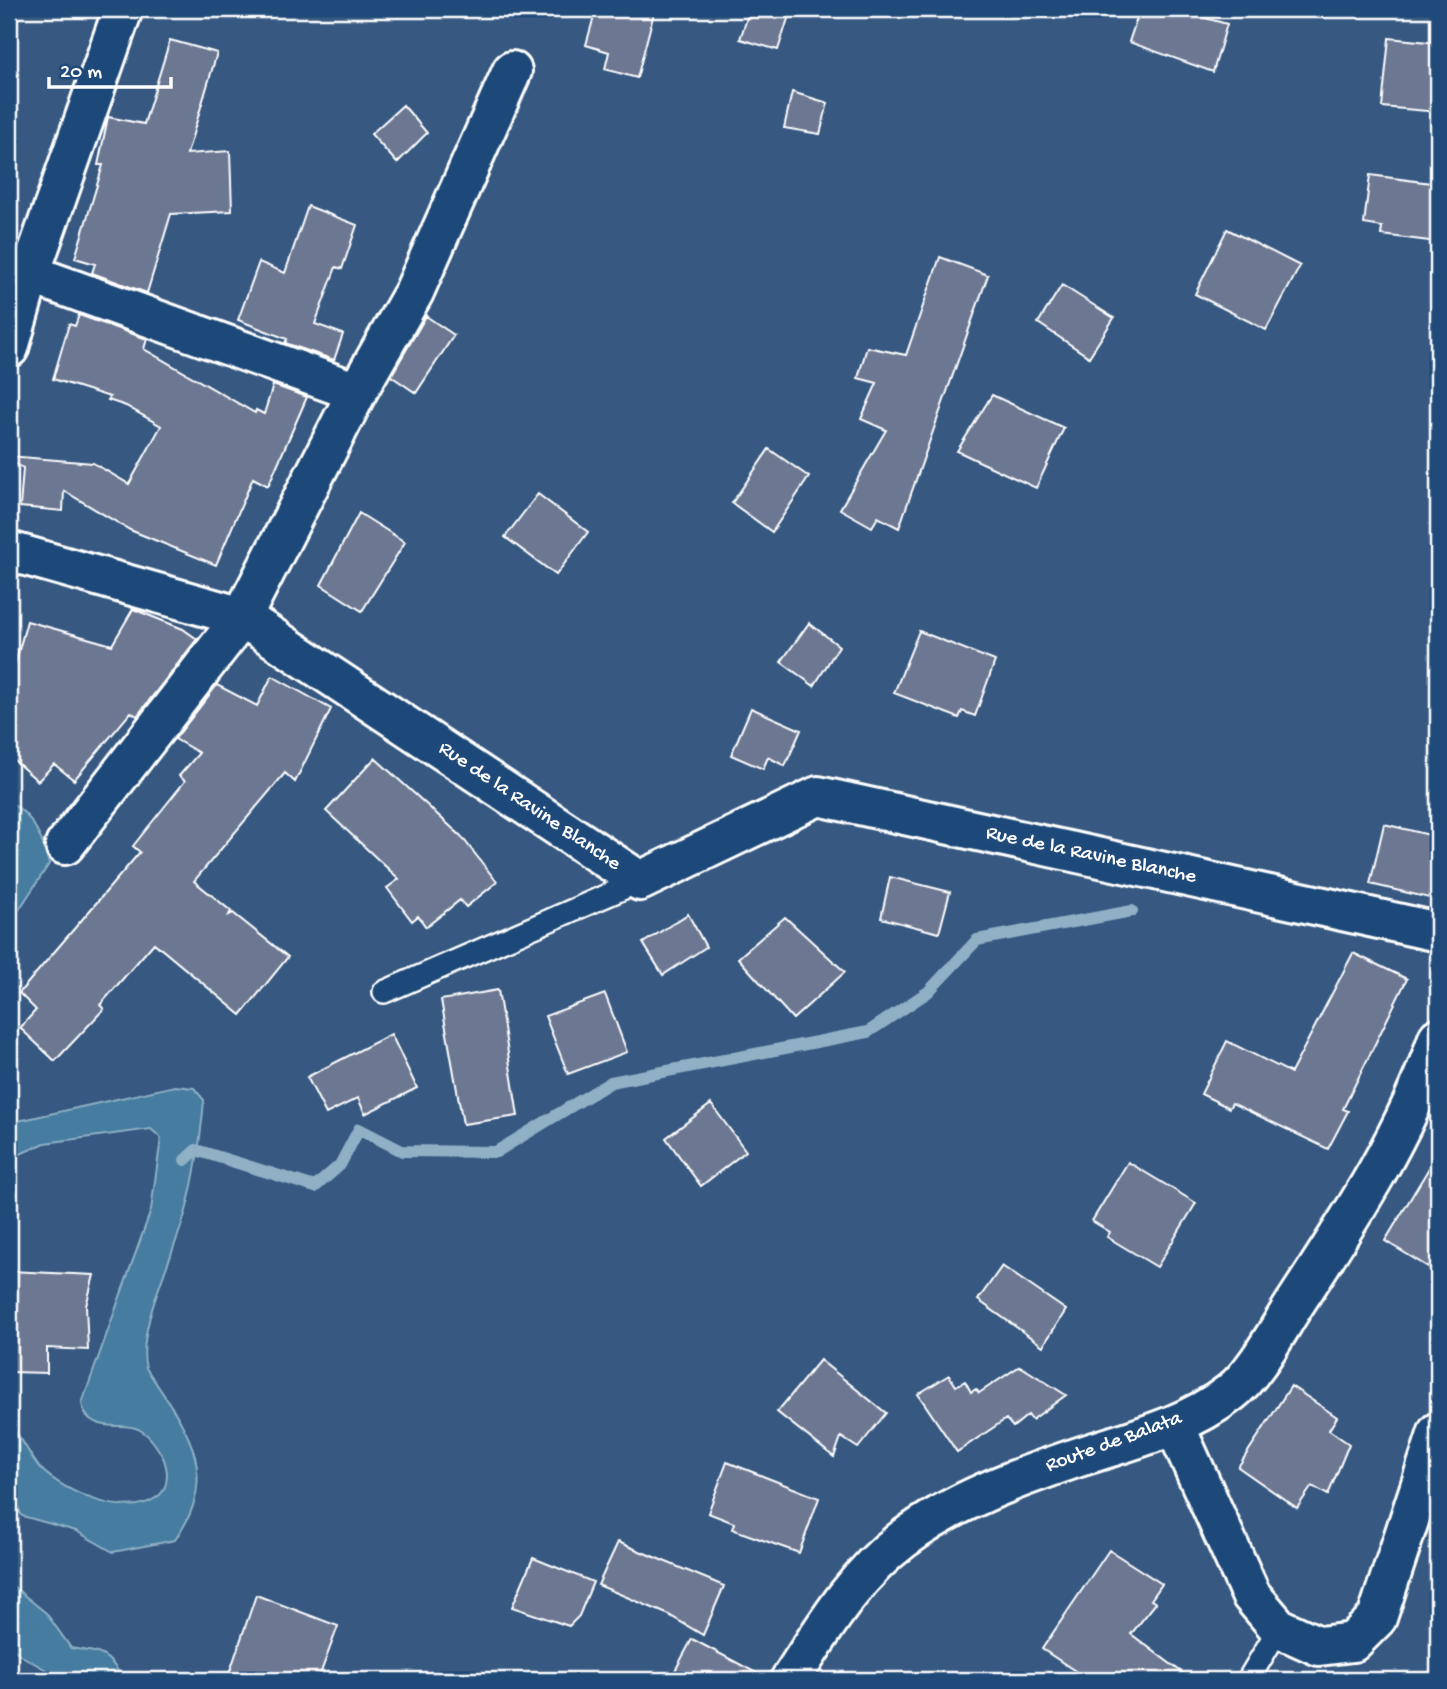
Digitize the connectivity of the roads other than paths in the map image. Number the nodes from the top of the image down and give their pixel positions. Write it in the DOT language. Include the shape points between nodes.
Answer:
graph roads {
  1 [pos="123,9"];
  2 [pos="512,71"];
  3 [pos="30,274"];
  4 [pos="9,348"];
  5 [pos="357,392"];
  6 [pos="9,551"];
  7 [pos="242,617"];
  8 [pos="65,845"];
  9 [pos="640,880"];
  10 [pos="1438,932"];
  11 [pos="384,992"];
  12 [pos="1438,1038"];
  13 [pos="1175,1426"];
  14 [pos="1438,1432"];
  15 [pos="1279,1628"];
  16 [pos="790,1680"];
  17 [pos="1248,1680"];
  1 -- 3 [label="street"];
  2 -- 5 [label="street" via="414,292"];
  3 -- 4 [label="street"];
  3 -- 5 [label="street"];
  5 -- 7 [label="street"];
  6 -- 7 [label="street, Rue de la Ravine Blanche"];
  7 -- 8 [label="street"];
  7 -- 9 [label="street, Rue de la Ravine Blanche"];
  9 -- 10 [label="street, Rue de la Ravine Blanche" via="818,796"];
  9 -- 11 [label="lane"];
  12 -- 13 [label="street, Route de Balata" via="1428,1068 1365,1196 1266,1348 1231,1392"];
  13 -- 15 [label="street" via="1251,1595"];
  13 -- 16 [label="street, Route de Balata" via="1018,1477 956,1505 901,1541 860,1580"];
  14 -- 15 [label="street" via="1377,1618 1353,1643 1319,1646"];
  15 -- 17 [label="lane"];
}
